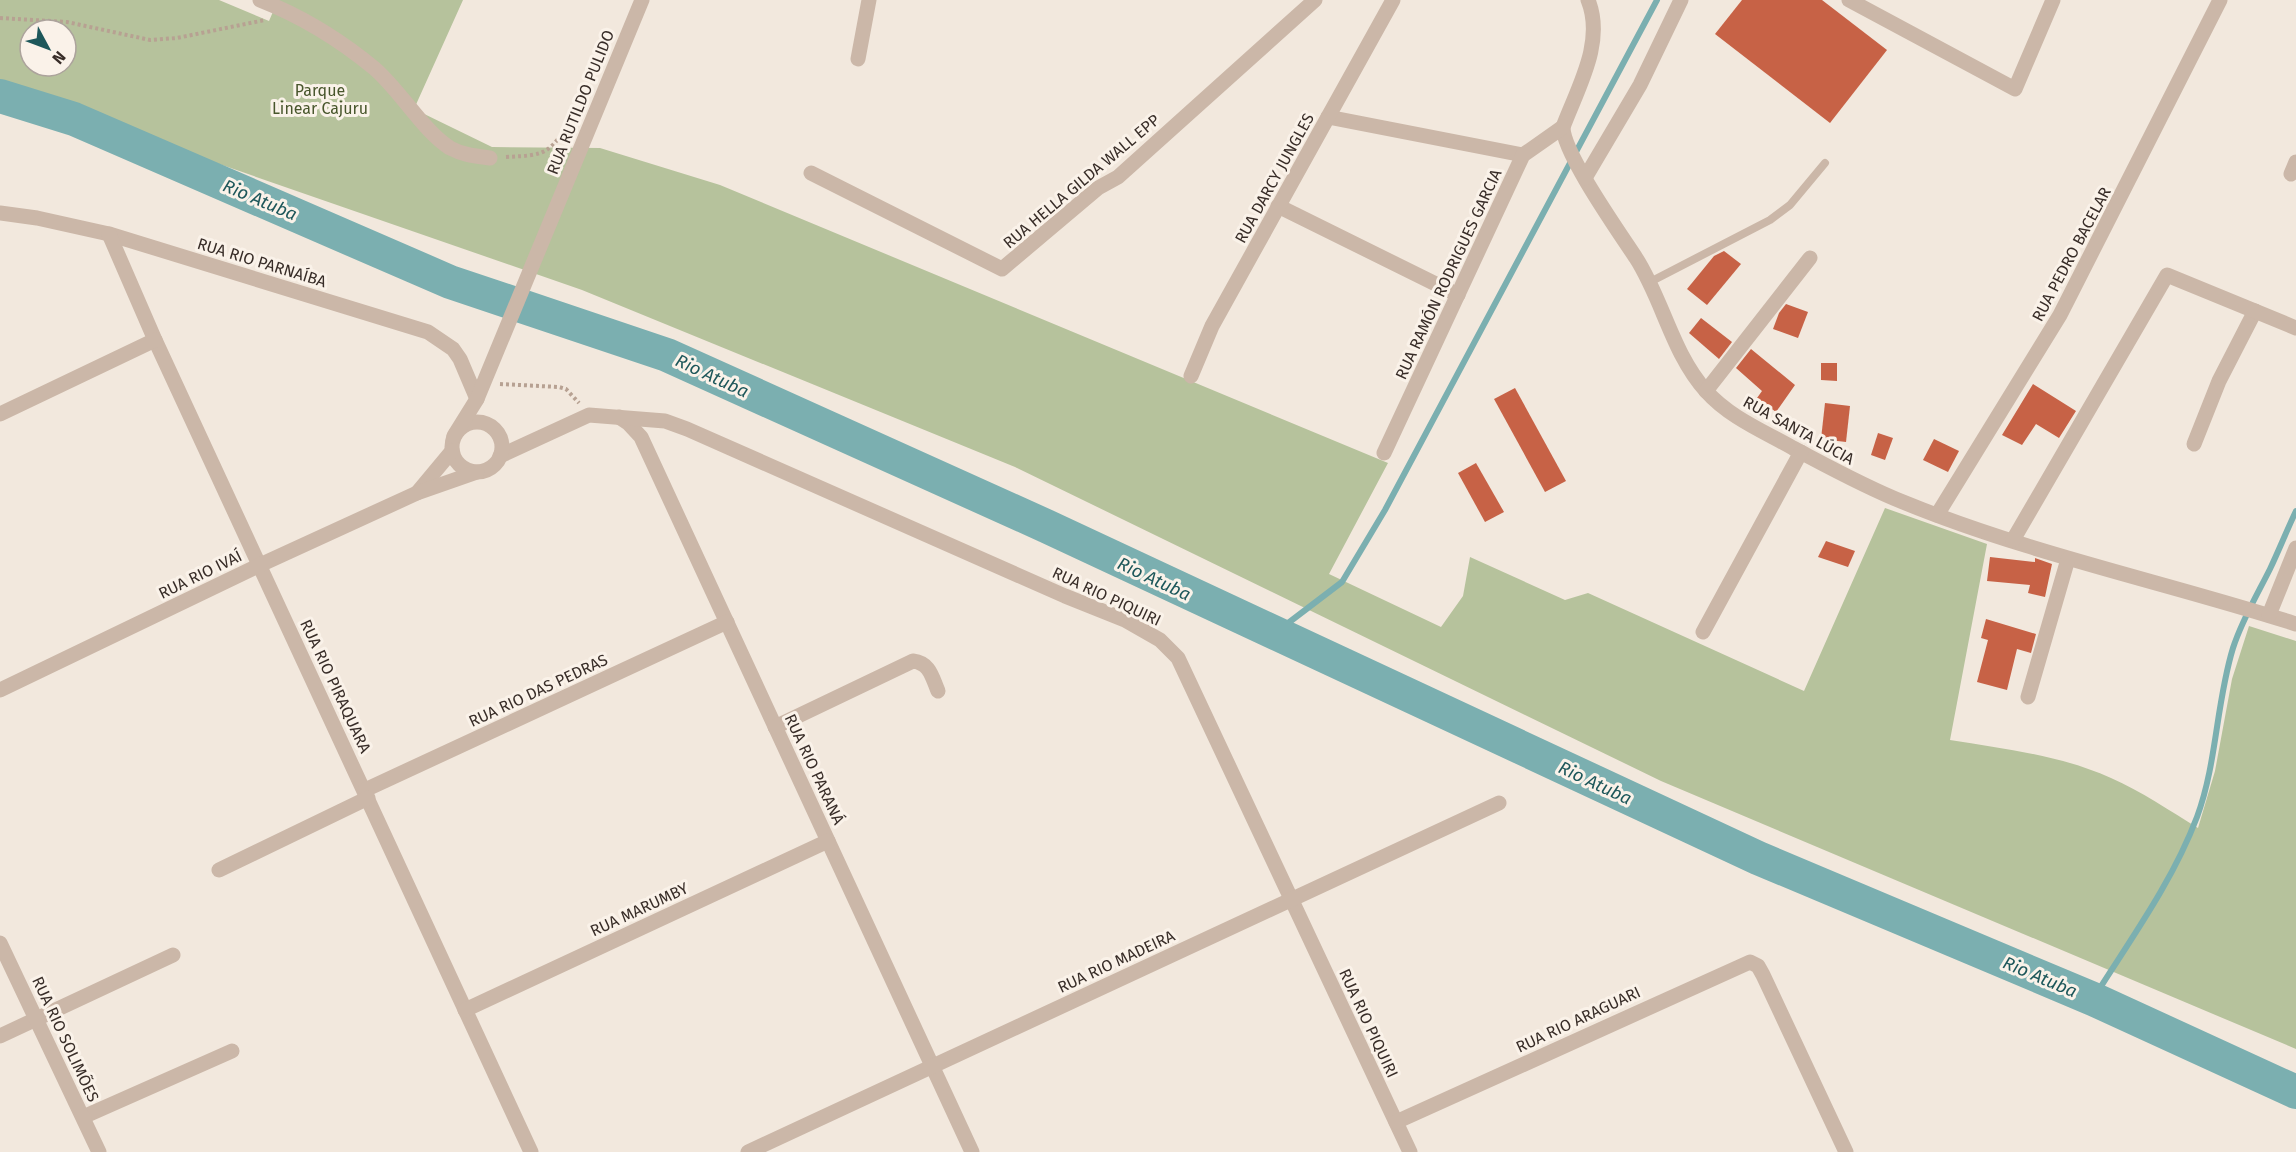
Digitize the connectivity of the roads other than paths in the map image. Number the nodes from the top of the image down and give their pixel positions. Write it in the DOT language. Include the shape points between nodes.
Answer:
graph roads {
  1 [pos="260,0"];
  2 [pos="642,0"];
  3 [pos="869,0"];
  4 [pos="1315,0"];
  5 [pos="1393,0"];
  6 [pos="1588,0"];
  7 [pos="1681,0"];
  8 [pos="1849,0"];
  9 [pos="2053,0"];
  10 [pos="2220,0"];
  11 [pos="858,59"];
  12 [pos="1328,117"];
  13 [pos="1563,127"];
  14 [pos="1523,155"];
  15 [pos="490,158"];
  16 [pos="1825,163"];
  17 [pos="811,173"];
  18 [pos="1585,178"];
  19 [pos="1278,206"];
  20 [pos="0,213"];
  21 [pos="108,234"];
  22 [pos="1810,258"];
  23 [pos="1650,282"];
  24 [pos="1458,295"];
  25 [pos="2255,311"];
  26 [pos="2296,328"];
  27 [pos="155,340"];
  28 [pos="490,368"];
  29 [pos="1191,376"];
  30 [pos="1706,391"];
  31 [pos="477,399"];
  32 [pos="0,414"];
  33 [pos="610,415"];
  34 [pos="497,432"];
  35 [pos="453,444"];
  36 [pos="2194,444"];
  37 [pos="1801,452"];
  38 [pos="1384,453"];
  39 [pos="500,456"];
  40 [pos="477,472"];
  41 [pos="417,493"];
  42 [pos="1937,515"];
  43 [pos="2013,540"];
  44 [pos="2296,548"];
  45 [pos="2068,559"];
  46 [pos="260,565"];
  47 [pos="2269,615"];
  48 [pos="727,622"];
  49 [pos="2296,624"];
  50 [pos="1702,632"];
  51 [pos="0,690"];
  52 [pos="938,691"];
  53 [pos="2028,697"];
  54 [pos="775,727"];
  55 [pos="366,794"];
  56 [pos="1499,803"];
  57 [pos="828,841"];
  58 [pos="219,870"];
  59 [pos="1292,900"];
  60 [pos="0,943"];
  61 [pos="173,955"];
  62 [pos="465,1010"];
  63 [pos="37,1019"];
  64 [pos="0,1036"];
  65 [pos="232,1051"];
  66 [pos="932,1066"];
  67 [pos="83,1117"];
  68 [pos="1396,1122"];
  69 [pos="99,1152"];
  70 [pos="531,1152"];
  71 [pos="748,1152"];
  72 [pos="972,1152"];
  73 [pos="1410,1152"];
  74 [pos="1846,1152"];
  1 -- 15 [label="street" via="293,13 374,68 449,147 466,155"];
  2 -- 28 [label="street, RUA RUTILDO PULIDO"];
  3 -- 11 [label="street"];
  4 -- 17 [label="street, RUA HELLA GILDA WALL EPP" via="1118,177 1098,188 1002,269"];
  5 -- 12 [label="street, RUA DARCY JUNGLES"];
  6 -- 13 [label="street" via="1593,12 1594,38"];
  7 -- 18 [label="street" via="1640,85"];
  8 -- 9 [label="street" via="2015,89"];
  10 -- 42 [label="street, RUA PEDRO BACELAR" via="2060,315"];
  12 -- 14 [label="street"];
  12 -- 19 [label="street, RUA DARCY JUNGLES"];
  13 -- 14 [label="street"];
  13 -- 18 [label="street, RUA SANTA LÚCIA" via="1566,144"];
  14 -- 24 [label="street, RUA RAMÓN RODRIGUES GARCIA"];
  16 -- 23 [label="lane" via="1790,205 1770,220"];
  18 -- 23 [label="street, RUA SANTA LÚCIA"];
  19 -- 24 [label="street"];
  19 -- 29 [label="street, RUA DARCY JUNGLES" via="1212,326"];
  20 -- 21 [label="street, RUA RIO PARNAÍBA"];
  21 -- 27 [label="street, RUA RIO PIRAQUARA"];
  21 -- 31 [label="street, RUA RIO PARNAÍBA" via="428,332 453,349"];
  22 -- 30 [label="street"];
  23 -- 30 [label="street, RUA SANTA LÚCIA" via="1677,346"];
  24 -- 38 [label="street, RUA RAMÓN RODRIGUES GARCIA"];
  25 -- 26 [label="street"];
  25 -- 36 [label="street" via="2219,381"];
  25 -- 43 [label="street" via="2167,275"];
  27 -- 32 [label="street"];
  27 -- 46 [label="street, RUA RIO PIRAQUARA"];
  28 -- 31 [label="street, RUA RIO IVAÍ"];
  30 -- 37 [label="street, RUA SANTA LÚCIA" via="1736,416"];
  31 -- 34 [label="street"];
  31 -- 35 [label="street, RUA RIO IVAÍ"];
  33 -- 39 [label="street" via="589,415"];
  33 -- 48 [label="street, RUA RIO PARANÁ" via="628,423 641,437"];
  33 -- 59 [label="street, RUA RIO PIQUIRI" via="664,421 687,429 1125,621 1160,640 1178,658"];
  34 -- 35 [label="street" via="489,425 469,423 460,428"];
  34 -- 39 [label="street" via="502,447"];
  35 -- 40 [label="street" via="460,466"];
  35 -- 41 [label="street, RUA RIO IVAÍ"];
  37 -- 42 [label="street, RUA SANTA LÚCIA" via="1871,488"];
  37 -- 50 [label="street"];
  39 -- 40 [label="street, RUA RIO IVAÍ" via="495,465"];
  40 -- 41 [label="street, RUA RIO IVAÍ"];
  41 -- 46 [label="street, RUA RIO IVAÍ"];
  42 -- 43 [label="street, RUA SANTA LÚCIA"];
  43 -- 45 [label="street, RUA SANTA LÚCIA"];
  44 -- 47 [label="street"];
  45 -- 47 [label="street, RUA SANTA LÚCIA"];
  45 -- 53 [label="street"];
  46 -- 51 [label="street, RUA RIO IVAÍ"];
  46 -- 55 [label="street, RUA RIO PIRAQUARA"];
  47 -- 49 [label="street, RUA SANTA LÚCIA"];
  48 -- 54 [label="street, RUA RIO PARANÁ"];
  48 -- 55 [label="street, RUA RIO DAS PEDRAS"];
  52 -- 54 [label="street" via="928,668 913,660"];
  54 -- 57 [label="street, RUA RIO PARANÁ"];
  55 -- 58 [label="street, RUA RIO DAS PEDRAS"];
  55 -- 62 [label="street, RUA RIO PIRAQUARA"];
  56 -- 59 [label="street, RUA RIO MADEIRA"];
  57 -- 62 [label="street, RUA MARUMBY"];
  57 -- 66 [label="street, RUA RIO PARANÁ"];
  59 -- 66 [label="street, RUA RIO MADEIRA"];
  59 -- 68 [label="street, RUA RIO PIQUIRI"];
  60 -- 63 [label="street, RUA RIO SOLIMÕES"];
  61 -- 63 [label="street"];
  62 -- 70 [label="street, RUA RIO PIRAQUARA"];
  63 -- 64 [label="street"];
  63 -- 67 [label="street, RUA RIO SOLIMÕES"];
  65 -- 67 [label="street"];
  66 -- 71 [label="street, RUA RIO MADEIRA"];
  66 -- 72 [label="street, RUA RIO PARANÁ"];
  67 -- 69 [label="street, RUA RIO SOLIMÕES"];
  68 -- 73 [label="street, RUA RIO PIQUIRI"];
  68 -- 74 [label="street, RUA RIO ARAGUARI" via="1750,962 1758,966 1767,983"];
}
